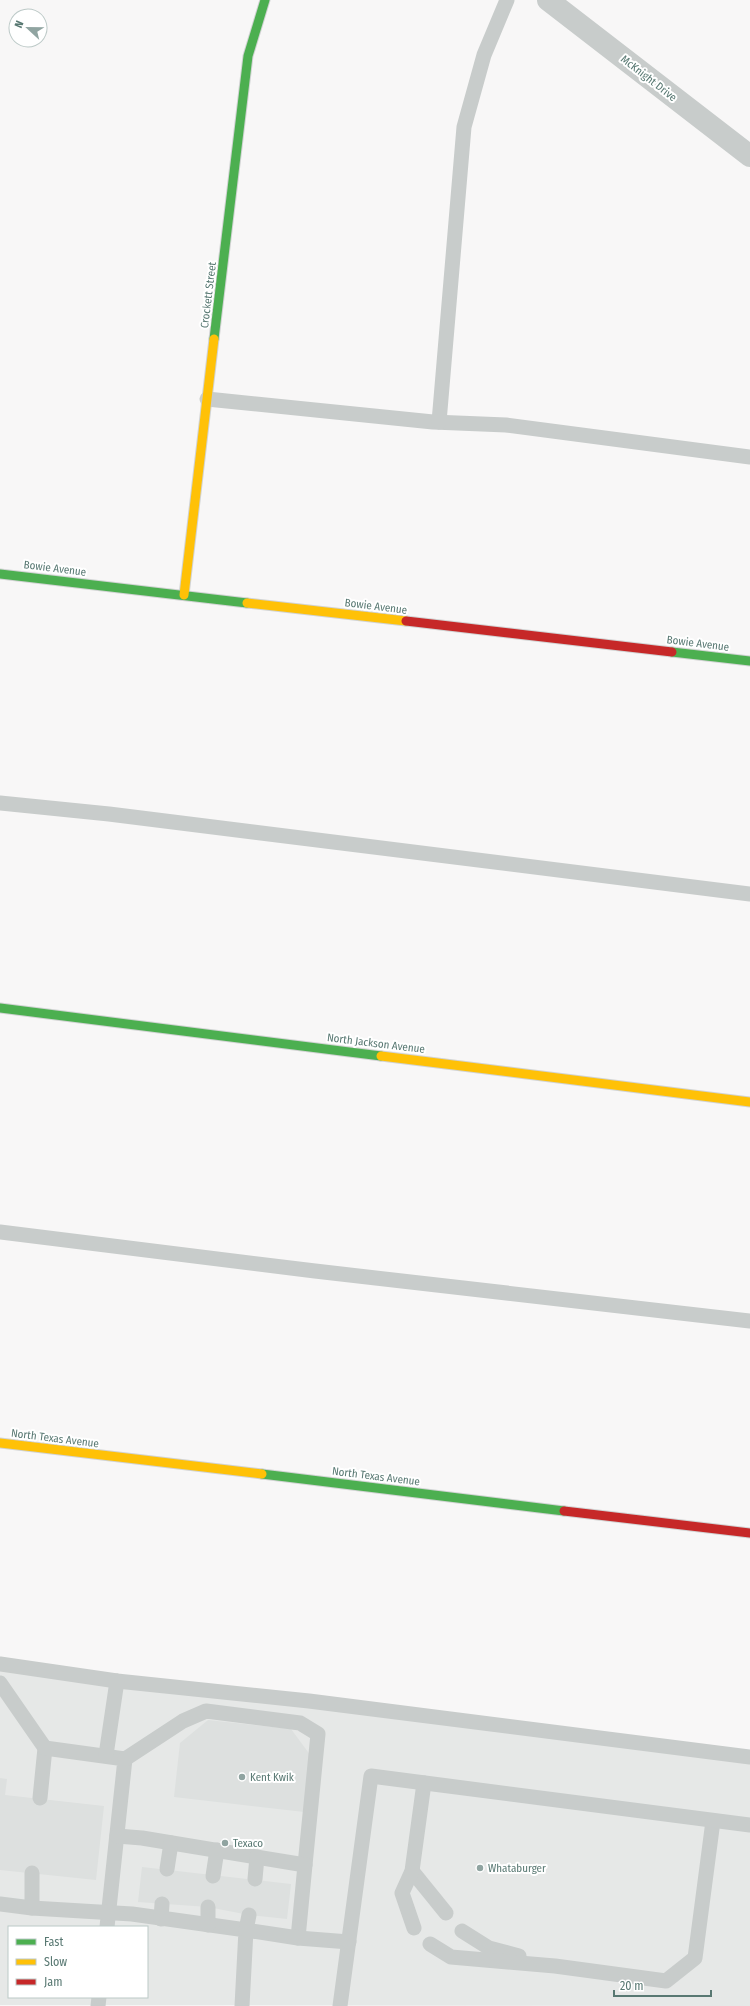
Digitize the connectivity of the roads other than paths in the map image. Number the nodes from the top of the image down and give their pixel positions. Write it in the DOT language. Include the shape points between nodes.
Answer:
graph roads {
  1 [pos="265,0"];
  2 [pos="507,0"];
  3 [pos="548,0"];
  4 [pos="750,156"];
  5 [pos="207,399"];
  6 [pos="439,422"];
  7 [pos="750,457"];
  8 [pos="0,574"];
  9 [pos="184,595"];
  10 [pos="750,661"];
  11 [pos="0,802"];
  12 [pos="750,894"];
  13 [pos="0,1008"];
  14 [pos="750,1102"];
  15 [pos="0,1232"];
  16 [pos="750,1321"];
  17 [pos="0,1443"];
  18 [pos="750,1533"];
  19 [pos="0,1664"];
  20 [pos="117,1681"];
  21 [pos="0,1683"];
  22 [pos="205,1689"];
  23 [pos="309,1701"];
  24 [pos="206,1711"];
  25 [pos="300,1723"];
  26 [pos="44,1748"];
  27 [pos="106,1755"];
  28 [pos="750,1757"];
  29 [pos="125,1758"];
  30 [pos="424,1783"];
  31 [pos="40,1798"];
  32 [pos="713,1821"];
  33 [pos="750,1825"];
  34 [pos="117,1836"];
  35 [pos="171,1843"];
  36 [pos="217,1850"];
  37 [pos="257,1857"];
  38 [pos="305,1865"];
  39 [pos="167,1869"];
  40 [pos="412,1870"];
  41 [pos="32,1873"];
  42 [pos="213,1876"];
  43 [pos="255,1880"];
  44 [pos="0,1904"];
  45 [pos="208,1907"];
  46 [pos="32,1908"];
  47 [pos="109,1912"];
  48 [pos="446,1913"];
  49 [pos="249,1915"];
  50 [pos="208,1925"];
  51 [pos="107,1926"];
  52 [pos="414,1928"];
  53 [pos="246,1930"];
  54 [pos="462,1931"];
  55 [pos="298,1938"];
  56 [pos="349,1942"];
  57 [pos="430,1944"];
  58 [pos="555,1966"];
  59 [pos="242,2006"];
  60 [pos="340,2006"];
  1 -- 5 [label="street, Crockett Street" via="248,56"];
  2 -- 6 [label="lane" via="484,55 464,127"];
  3 -- 4 [label="street, McKnight Drive"];
  5 -- 6 [label="lane"];
  5 -- 9 [label="street, Crockett Street"];
  6 -- 7 [label="lane" via="506,425"];
  8 -- 9 [label="street, Bowie Avenue"];
  9 -- 10 [label="street, Bowie Avenue"];
  11 -- 12 [label="lane"];
  13 -- 14 [label="street, North Jackson Avenue"];
  15 -- 16 [label="lane"];
  17 -- 18 [label="street, North Texas Avenue"];
  19 -- 20 [label="lane"];
  20 -- 22 [label="lane"];
  20 -- 27 [label="lane"];
  21 -- 26 [label="lane"];
  22 -- 23 [label="lane"];
  22 -- 24 [label="lane"];
  23 -- 25 [label="lane"];
  23 -- 28 [label="lane"];
  24 -- 25 [label="lane"];
  24 -- 29 [label="lane" via="183,1721"];
  25 -- 38 [label="lane" via="318,1734"];
  26 -- 27 [label="lane"];
  26 -- 31 [label="lane"];
  27 -- 29 [label="lane"];
  29 -- 34 [label="lane"];
  30 -- 32 [label="lane"];
  30 -- 40 [label="lane"];
  30 -- 56 [label="lane" via="371,1776"];
  32 -- 33 [label="lane"];
  32 -- 58 [label="lane" via="695,1958 666,1981"];
  34 -- 35 [label="lane"];
  34 -- 47 [label="lane"];
  35 -- 36 [label="lane"];
  35 -- 39 [label="lane"];
  36 -- 37 [label="lane"];
  36 -- 42 [label="lane"];
  37 -- 38 [label="lane"];
  37 -- 43 [label="lane"];
  38 -- 55 [label="lane"];
  40 -- 48 [label="lane"];
  40 -- 52 [label="lane" via="402,1893"];
  41 -- 46 [label="lane"];
  44 -- 46 [label="lane"];
  45 -- 50 [label="lane"];
  46 -- 47 [label="lane"];
  47 -- 50 [label="lane" via="161,1912"];
  47 -- 51 [label="lane"];
  49 -- 53 [label="lane"];
  50 -- 53 [label="lane"];
  53 -- 55 [label="lane"];
  53 -- 59 [label="lane"];
  54 -- 58 [label="lane" via="489,1948"];
  55 -- 56 [label="lane"];
  56 -- 60 [label="lane"];
  57 -- 58 [label="lane" via="451,1957"];
}
